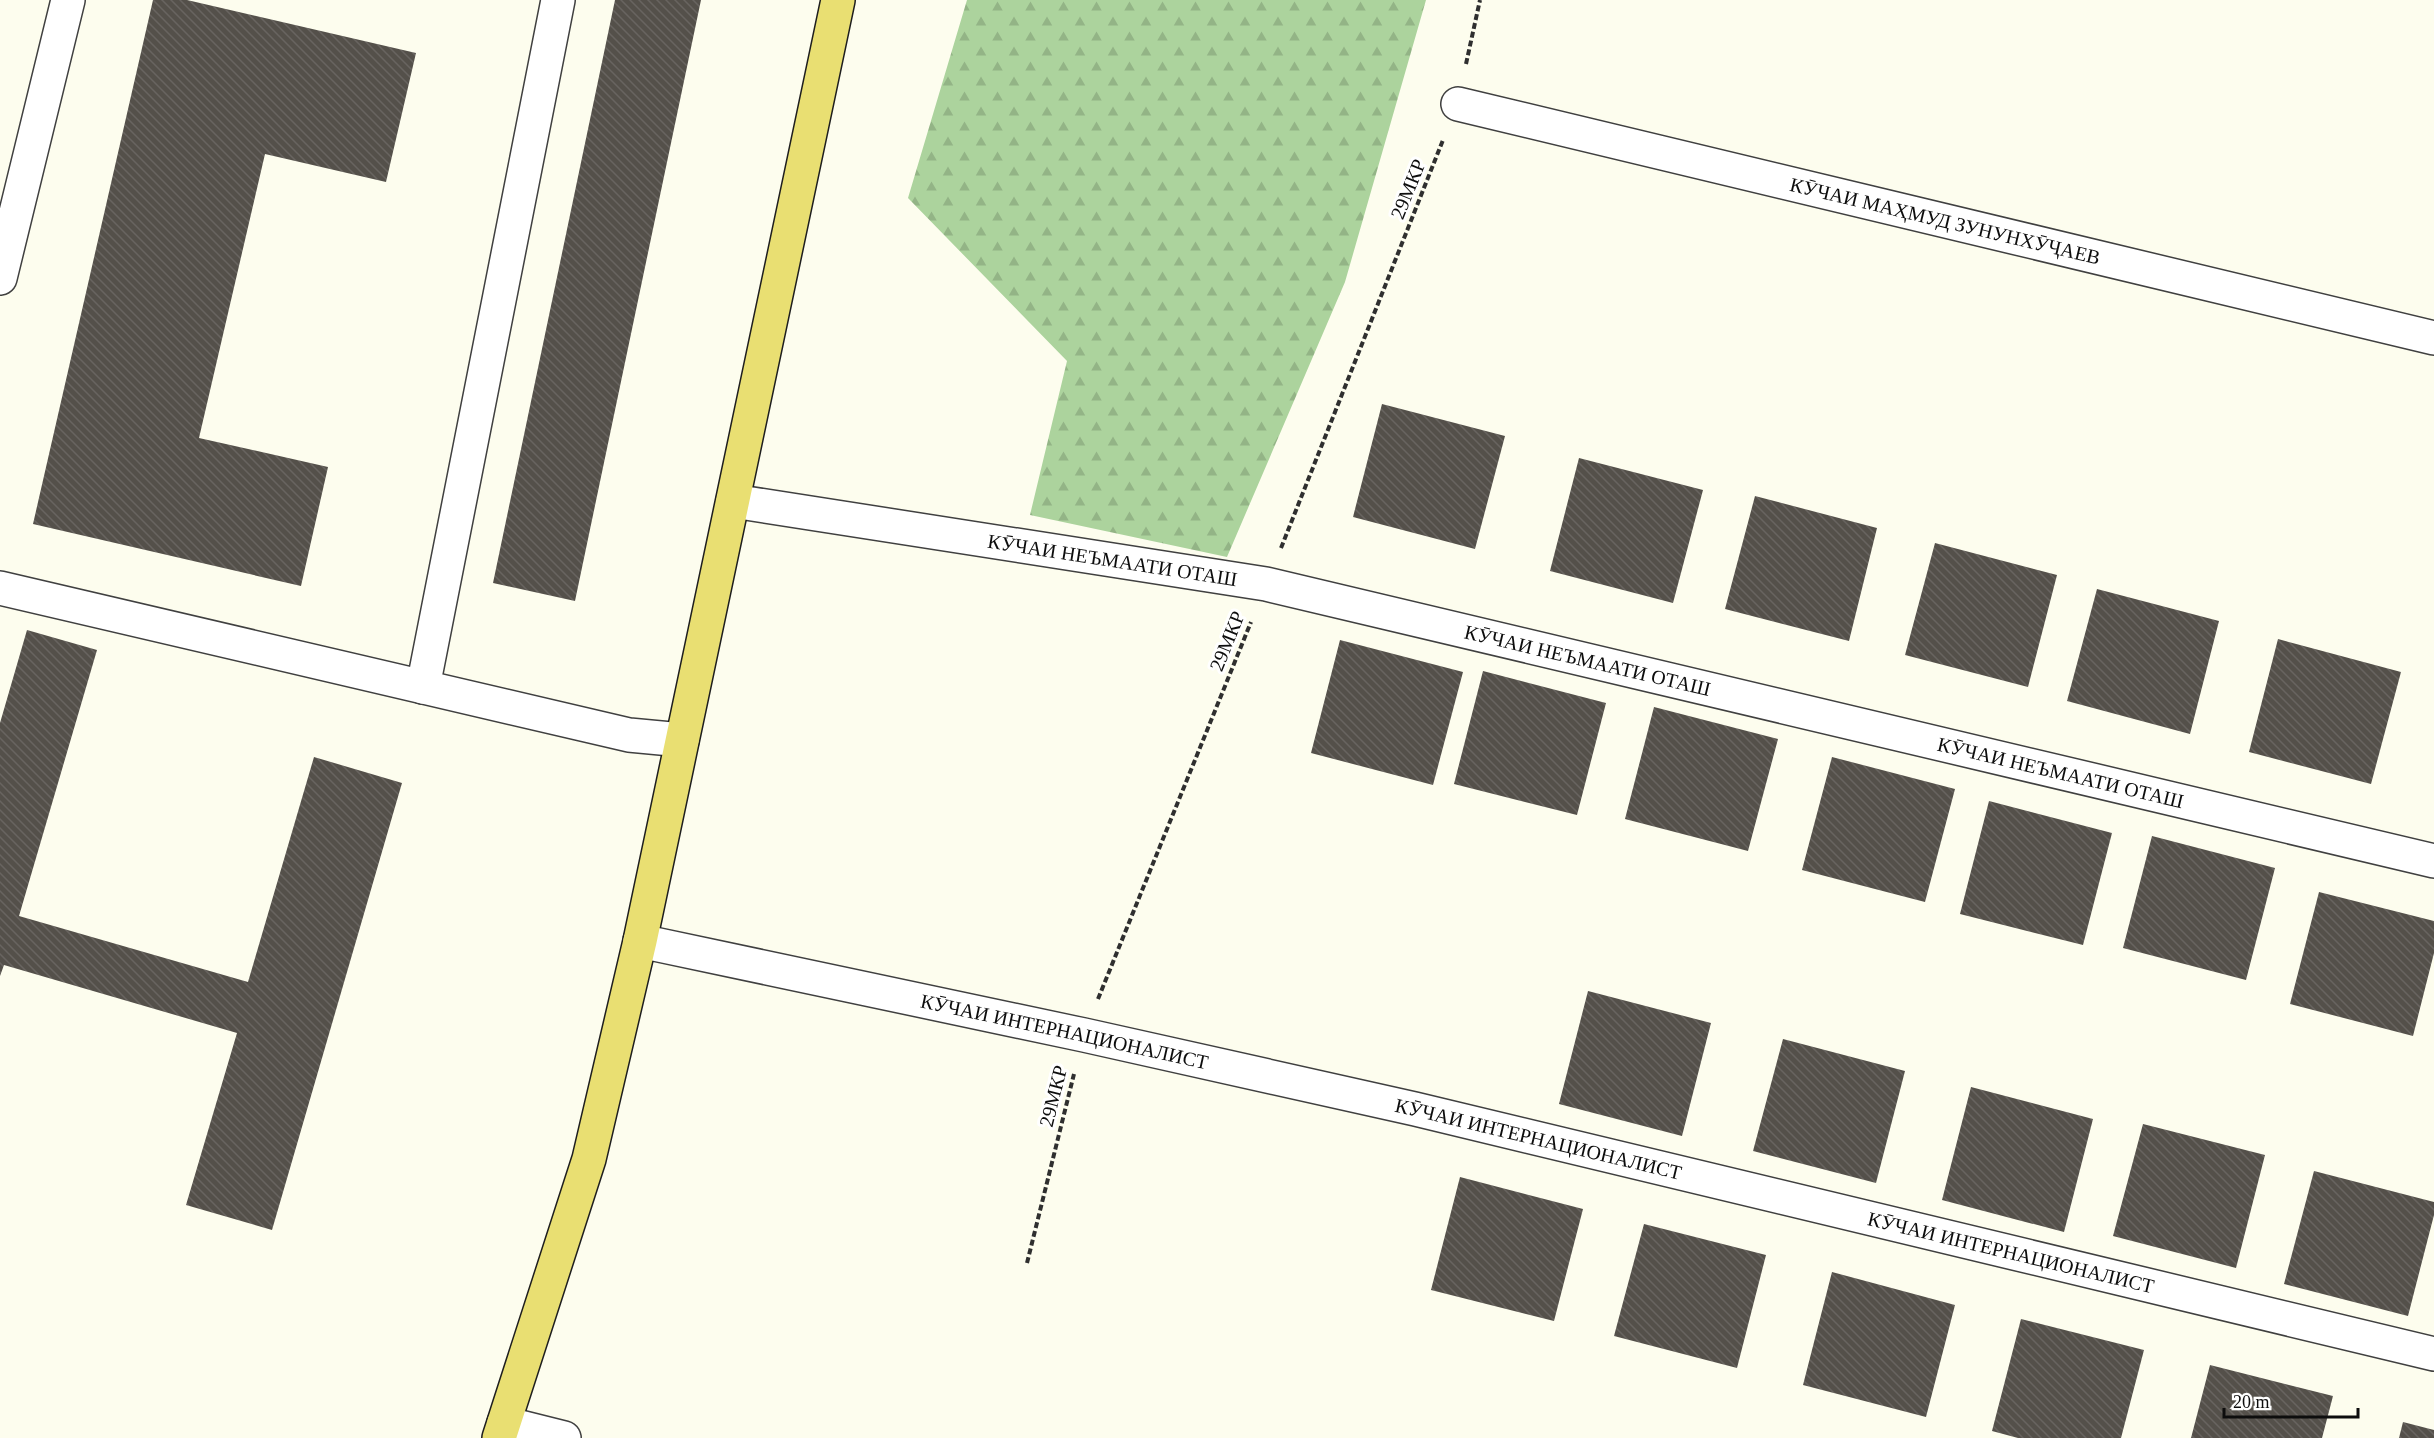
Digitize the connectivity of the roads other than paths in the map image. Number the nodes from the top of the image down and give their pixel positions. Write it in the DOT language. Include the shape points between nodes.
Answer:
graph roads {
  1 [pos="68,0"];
  2 [pos="558,0"];
  3 [pos="838,0"];
  4 [pos="1458,104"];
  5 [pos="0,278"];
  6 [pos="2434,338"];
  7 [pos="733,501"];
  8 [pos="0,588"];
  9 [pos="423,687"];
  10 [pos="682,740"];
  11 [pos="2434,861"];
  12 [pos="640,941"];
  13 [pos="2434,1354"];
  14 [pos="501,1430"];
  15 [pos="564,1438"];
  1 -- 5 [label="street"];
  2 -- 9 [label="street"];
  3 -- 7 [label="main road"];
  4 -- 6 [label="street, КӮЧАИ МАҲМУД ЗУНУНХӮҶАЕВ"];
  7 -- 10 [label="main road"];
  7 -- 11 [label="street, КӮЧАИ НЕЪМААТИ ОТАШ" via="1266,584"];
  8 -- 9 [label="street"];
  9 -- 10 [label="street" via="629,735"];
  10 -- 12 [label="main road"];
  12 -- 13 [label="street, КӮЧАИ ИНТЕРНАЦИОНАЛИСТ" via="1415,1109"];
  12 -- 14 [label="main road" via="589,1159"];
  14 -- 15 [label="street"];
}
